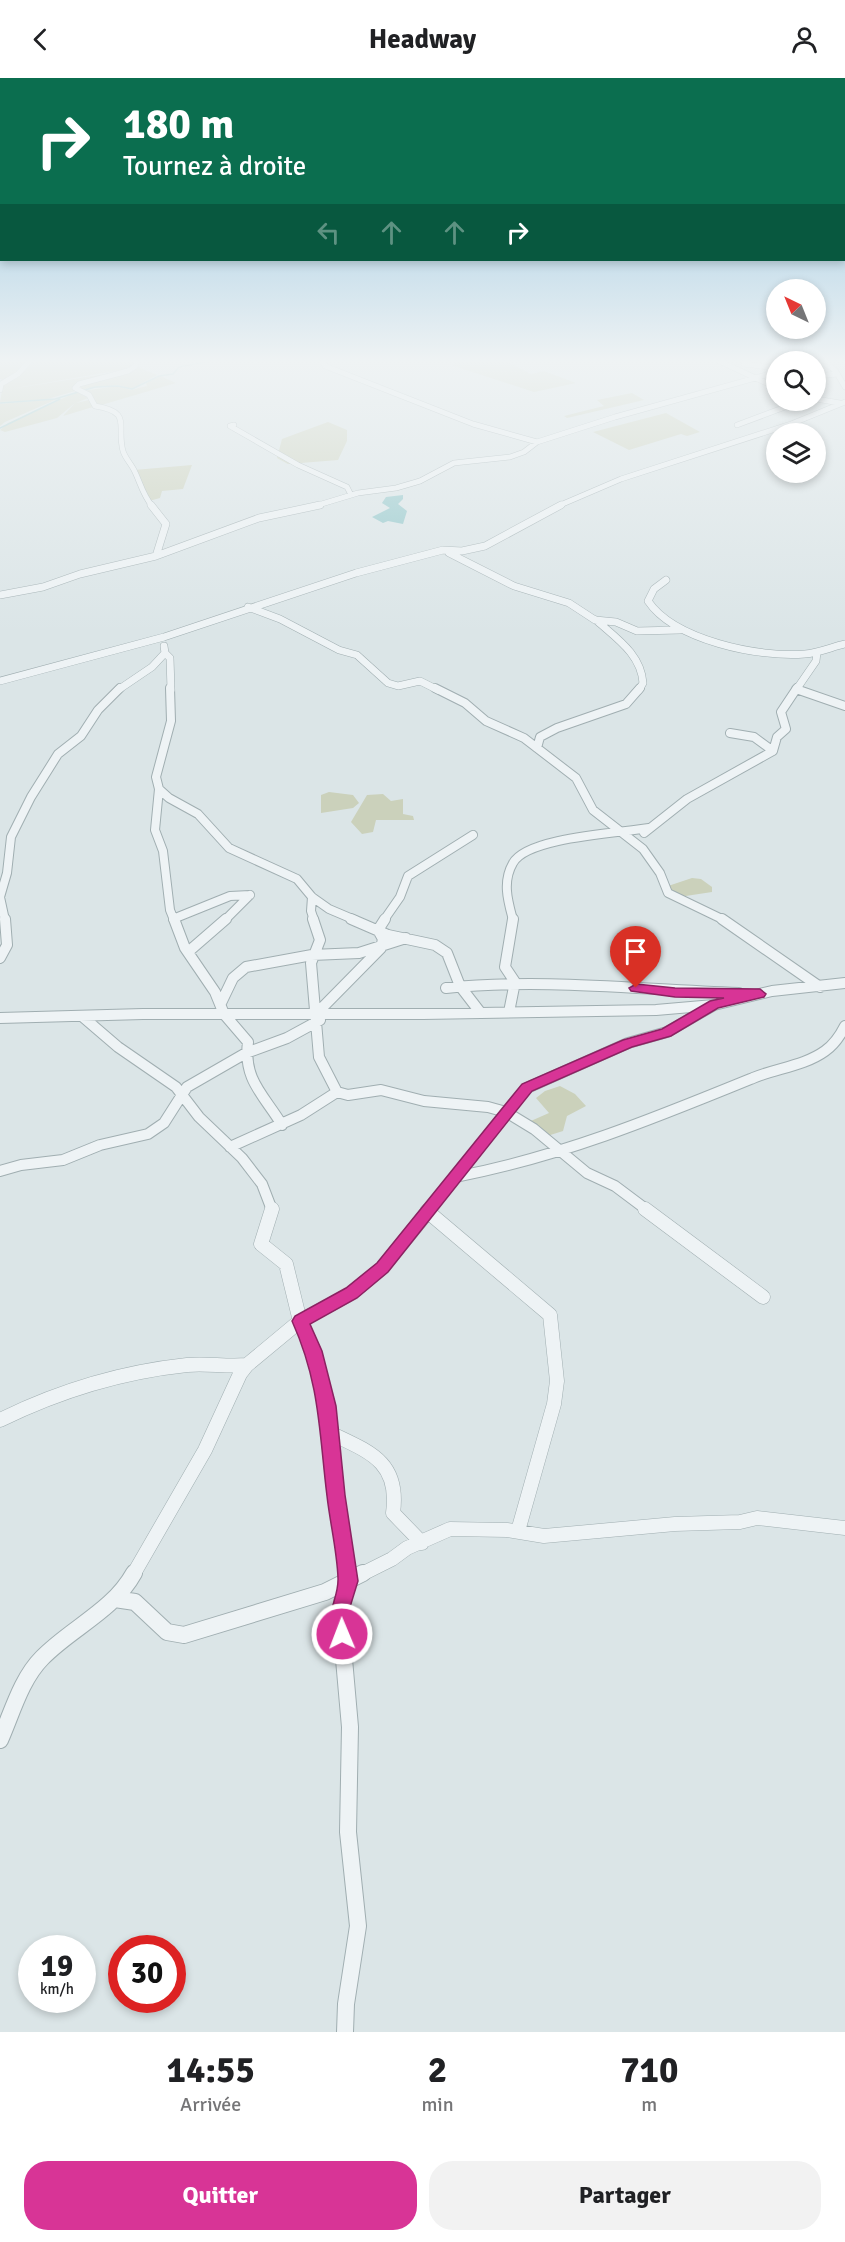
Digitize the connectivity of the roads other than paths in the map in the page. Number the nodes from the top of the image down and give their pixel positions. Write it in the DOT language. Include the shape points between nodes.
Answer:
graph roads {
  1 [pos="123,450"];
  2 [pos="270,450"];
  3 [pos="526,450"];
  4 [pos="710,450"];
  5 [pos="351,495"];
  6 [pos="443,550"];
  7 [pos="156,556"];
  8 [pos="666,580"];
  9 [pos="0,595"];
  10 [pos="248,607"];
  11 [pos="596,620"];
  12 [pos="680,630"];
  13 [pos="164,637"];
  14 [pos="845,644"];
  15 [pos="817,652"];
  16 [pos="165,653"];
  17 [pos="0,681"];
  18 [pos="796,688"];
  19 [pos="845,698"];
  20 [pos="843,706"];
  21 [pos="730,733"];
  22 [pos="537,748"];
  23 [pos="773,751"];
  24 [pos="159,789"];
  25 [pos="649,828"];
  26 [pos="624,832"];
  27 [pos="473,835"];
  28 [pos="636,842"];
  29 [pos="312,897"];
  30 [pos="173,919"];
  31 [pos="378,930"];
  32 [pos="406,938"];
  33 [pos="381,948"];
  34 [pos="188,952"];
  35 [pos="312,955"];
  36 [pos="0,958"];
  37 [pos="515,982"];
  38 [pos="845,982"];
  39 [pos="460,986"];
  40 [pos="820,987"];
  41 [pos="446,988"];
  42 [pos="760,994"];
  43 [pos="221,1003"];
  44 [pos="714,1005"];
  45 [pos="480,1012"];
  46 [pos="509,1012"];
  47 [pos="224,1014"];
  48 [pos="83,1017"];
  49 [pos="0,1018"];
  50 [pos="316,1018"];
  51 [pos="845,1026"];
  52 [pos="246,1053"];
  53 [pos="337,1092"];
  54 [pos="181,1094"];
  55 [pos="506,1112"];
  56 [pos="282,1125"];
  57 [pos="230,1147"];
  58 [pos="562,1151"];
  59 [pos="0,1171"];
  60 [pos="455,1177"];
  61 [pos="427,1211"];
  62 [pos="763,1297"];
  63 [pos="300,1321"];
  64 [pos="247,1365"];
  65 [pos="0,1420"];
  66 [pos="330,1433"];
  67 [pos="845,1528"];
  68 [pos="518,1531"];
  69 [pos="422,1543"];
  70 [pos="347,1582"];
  71 [pos="116,1599"];
  72 [pos="0,1740"];
  73 [pos="345,2032"];
  1 -- 7 [label="street" via="141,493 165,524"];
  2 -- 5 [label="street" via="347,487"];
  3 -- 5 [label="street" via="510,457 454,463 427,479"];
  4 -- 6 [label="street" via="575,497 485,546"];
  5 -- 7 [label="street" via="296,512 259,518"];
  6 -- 10 [label="street" via="342,576"];
  6 -- 11 [label="street" via="514,586 569,603"];
  7 -- 9 [label="street"];
  8 -- 12 [label="street" via="654,589 648,601 651,609"];
  10 -- 13 [label="street"];
  10 -- 22 [label="street" via="357,655 394,685 420,681 436,688"];
  11 -- 12 [label="street" via="637,630"];
  11 -- 22 [label="street" via="632,655 642,670 643,682 626,704 557,728 540,737"];
  12 -- 15 [label="street" via="768,652"];
  13 -- 16 [label="street"];
  13 -- 17 [label="street"];
  14 -- 15 [label="street"];
  15 -- 18 [label="street" via="818,659"];
  16 -- 24 [label="street" via="170,658 172,704 157,769"];
  16 -- 36 [label="street" via="98,710 81,736 58,754 31,797 11,837 0,897 7,945"];
  18 -- 20 [label="street"];
  18 -- 23 [label="street" via="781,712 786,729 777,737"];
  19 -- 20 [label="street"];
  21 -- 23 [label="street" via="752,734"];
  22 -- 26 [label="street" via="576,778 593,810"];
  23 -- 25 [label="street" via="687,799"];
  24 -- 29 [label="street" via="198,814 229,848 289,874"];
  24 -- 30 [label="street" via="155,830 163,851"];
  25 -- 26 [label="street"];
  25 -- 28 [label="street"];
  26 -- 28 [label="street"];
  26 -- 37 [label="street" via="560,841 529,851 513,862 505,892 513,920 505,967"];
  27 -- 31 [label="street" via="408,876 405,892"];
  28 -- 40 [label="street" via="656,867 668,893 750,936"];
  29 -- 31 [label="street" via="329,909"];
  29 -- 35 [label="street" via="311,911 320,939"];
  30 -- 34 [label="street"];
  30 -- 34 [label="street" via="230,896 250,895"];
  31 -- 32 [label="street"];
  31 -- 33 [label="street"];
  32 -- 33 [label="street"];
  32 -- 39 [label="street" via="447,952"];
  33 -- 35 [label="street"];
  33 -- 50 [label="street"];
  34 -- 43 [label="street"];
  35 -- 43 [label="street" via="268,961 237,971"];
  35 -- 50 [label="street"];
  37 -- 39 [label="street"];
  37 -- 42 [label="street"];
  37 -- 46 [label="street"];
  38 -- 40 [label="street"];
  39 -- 41 [label="street"];
  39 -- 45 [label="street"];
  40 -- 42 [label="street"];
  42 -- 44 [label="street"];
  43 -- 47 [label="street"];
  44 -- 46 [label="street" via="656,1010"];
  44 -- 55 [label="street" via="667,1032 628,1043 527,1088"];
  45 -- 46 [label="street"];
  45 -- 50 [label="street" via="334,1014"];
  47 -- 48 [label="street"];
  47 -- 50 [label="street"];
  47 -- 52 [label="street" via="248,1041"];
  48 -- 49 [label="street"];
  48 -- 54 [label="street"];
  50 -- 52 [label="street" via="287,1038"];
  50 -- 53 [label="street" via="319,1056"];
  51 -- 58 [label="street" via="831,1047 804,1062"];
  52 -- 54 [label="street"];
  52 -- 56 [label="street" via="251,1082"];
  53 -- 55 [label="street" via="349,1096 382,1090 428,1102"];
  53 -- 56 [label="street"];
  54 -- 57 [label="street"];
  54 -- 59 [label="street" via="164,1123 148,1134 100,1145 63,1160"];
  55 -- 58 [label="street"];
  55 -- 60 [label="street"];
  56 -- 57 [label="street"];
  57 -- 63 [label="street" via="262,1184 272,1209 261,1244 286,1264"];
  58 -- 60 [label="street" via="506,1168"];
  58 -- 62 [label="street"];
  60 -- 61 [label="street"];
  61 -- 63 [label="street" via="367,1283"];
  61 -- 68 [label="street" via="550,1315 557,1381 554,1404"];
  63 -- 64 [label="street"];
  63 -- 66 [label="street" via="314,1351"];
  64 -- 65 [label="street" via="189,1365 114,1377 40,1400"];
  64 -- 71 [label="street" via="205,1450"];
  66 -- 69 [label="street" via="383,1464 394,1488 393,1513"];
  66 -- 70 [label="street"];
  67 -- 68 [label="street" via="757,1518 544,1536"];
  68 -- 69 [label="street" via="456,1528"];
  69 -- 70 [label="street"];
  70 -- 71 [label="street" via="184,1635 167,1632 135,1602"];
  70 -- 73 [label="street" via="340,1614 350,1727 348,1832 358,1926"];
  71 -- 72 [label="street" via="43,1657 30,1672"];
}
